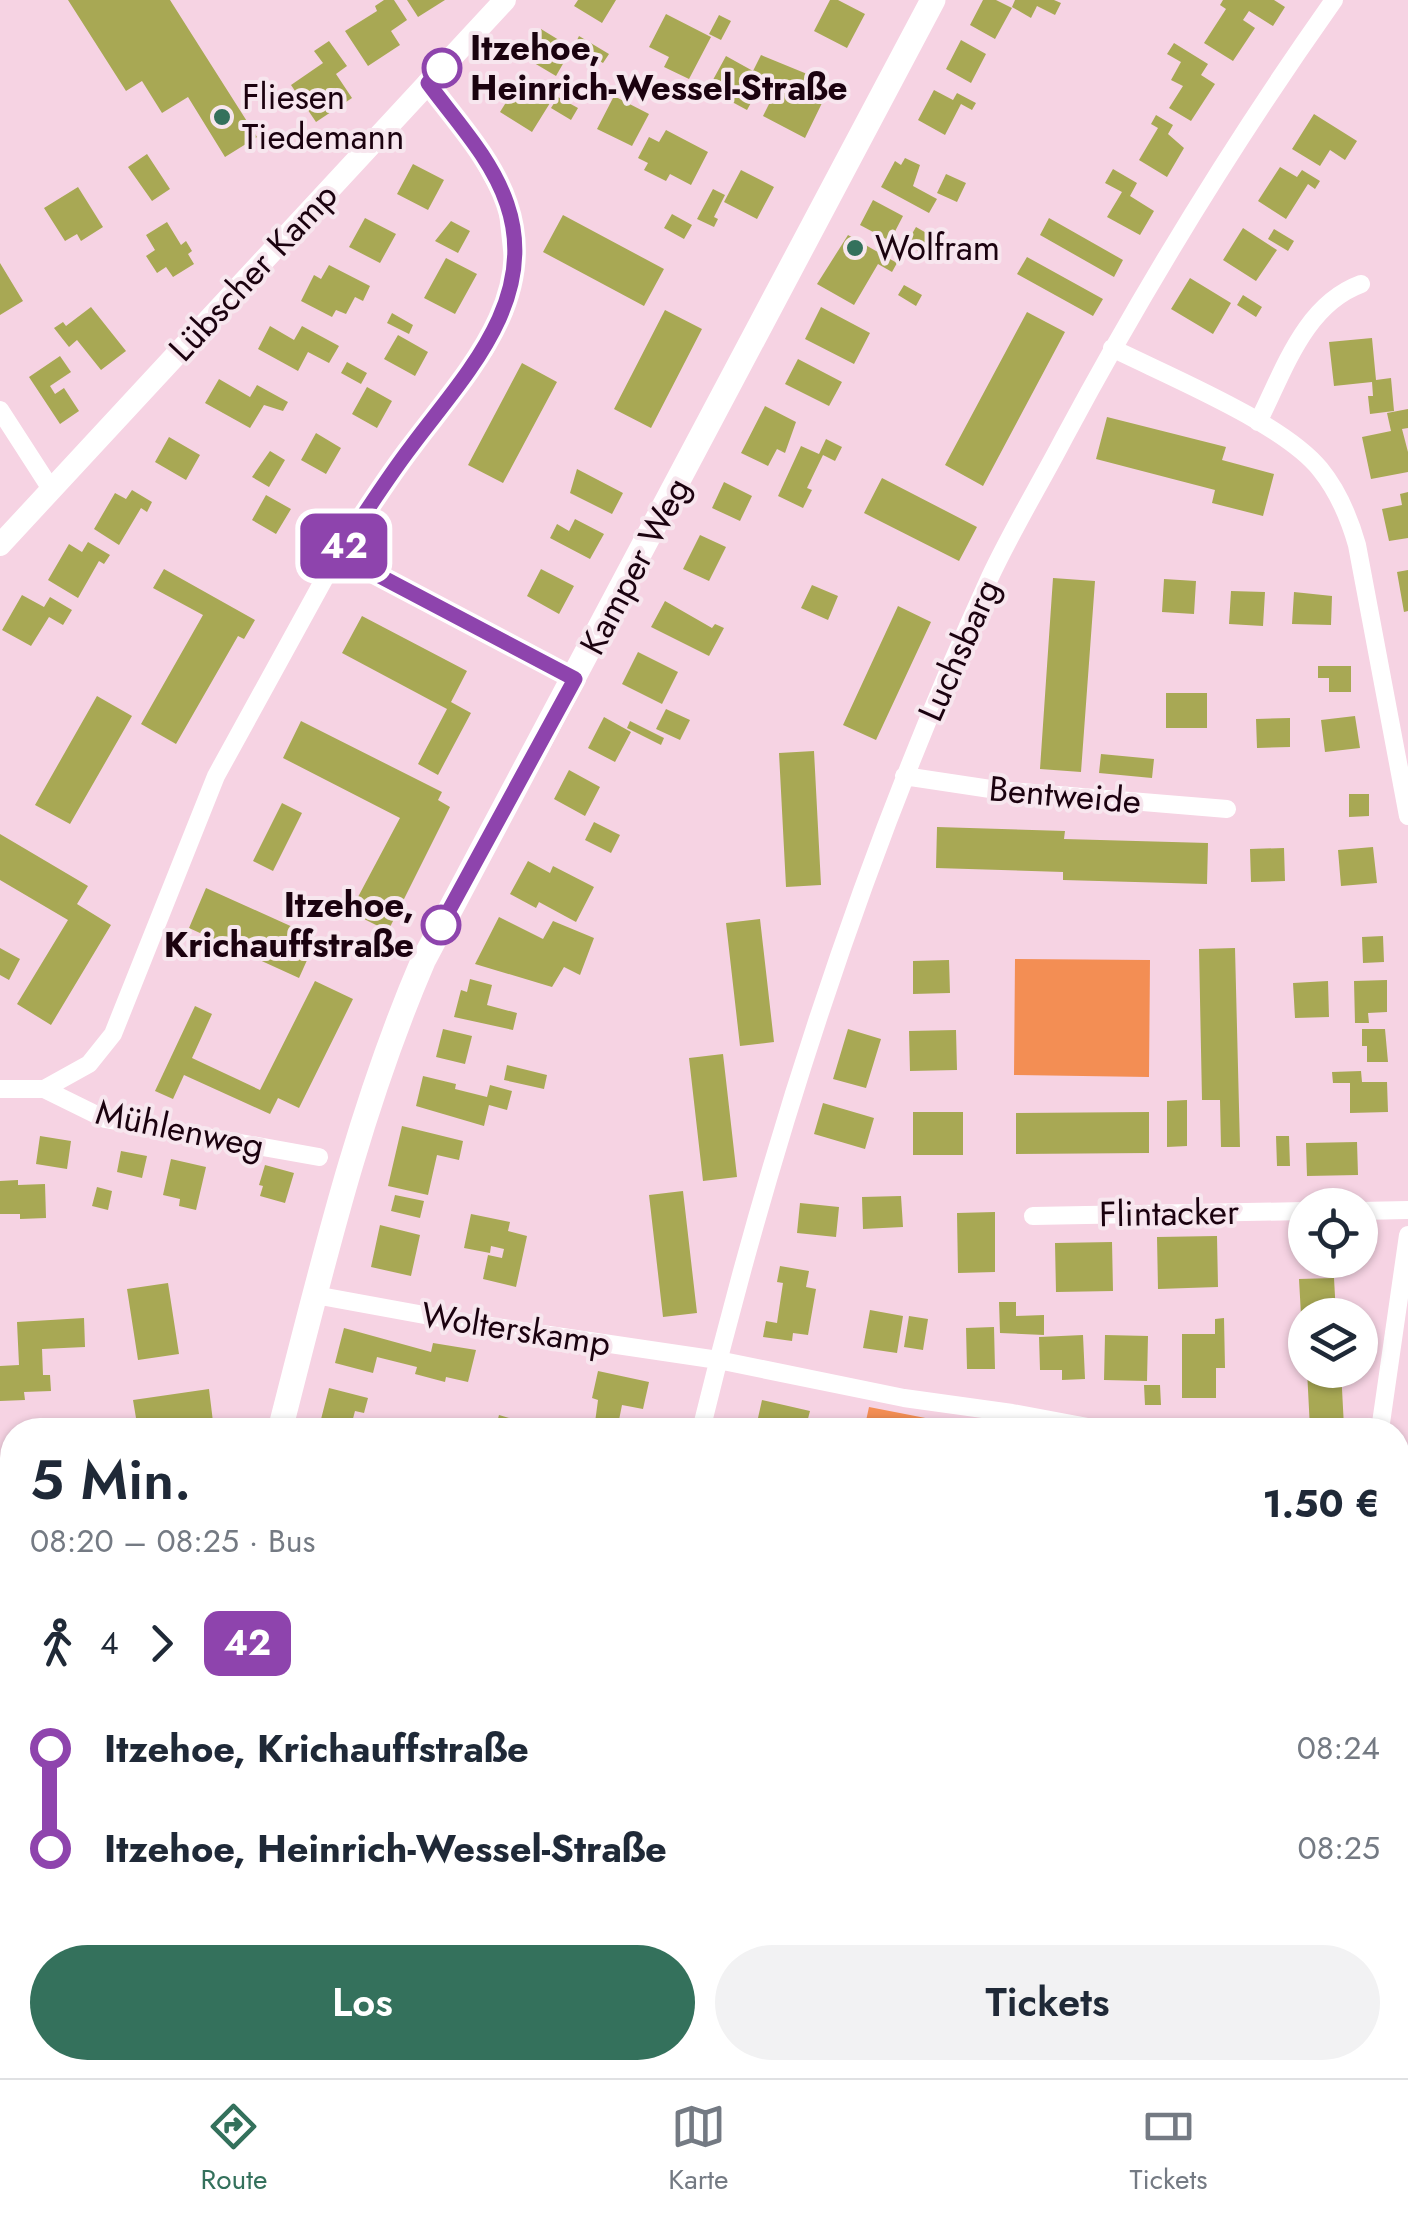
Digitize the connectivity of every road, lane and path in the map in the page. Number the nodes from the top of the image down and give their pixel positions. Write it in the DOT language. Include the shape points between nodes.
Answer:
graph roads {
  1 [pos="505,0"];
  2 [pos="933,0"];
  3 [pos="1334,0"];
  4 [pos="428,83"];
  5 [pos="1362,284"];
  6 [pos="1112,348"];
  7 [pos="0,410"];
  8 [pos="1258,422"];
  9 [pos="51,489"];
  10 [pos="0,544"];
  11 [pos="338,554"];
  12 [pos="575,679"];
  13 [pos="904,776"];
  14 [pos="1227,809"];
  15 [pos="1408,816"];
  16 [pos="44,1089"];
  17 [pos="0,1090"];
  18 [pos="319,1158"];
  19 [pos="1408,1210"];
  20 [pos="1378,1211"];
  21 [pos="1288,1212"];
  22 [pos="1033,1216"];
  23 [pos="1408,1234"];
  24 [pos="315,1295"];
  25 [pos="718,1360"];
  26 [pos="283,1418"];
  27 [pos="704,1418"];
  28 [pos="1043,1418"];
  29 [pos="1382,1418"];
  1 -- 4 [label="street, Lübscher Kamp"];
  2 -- 12 [label="main road, Kamper Weg"];
  3 -- 6 [label="street, Luchsbarg"];
  4 -- 9 [label="street, Lübscher Kamp"];
  4 -- 11 [label="street" via="477,148 507,203 512,280 485,349"];
  5 -- 8 [label="street" via="1316,313"];
  6 -- 8 [label="street"];
  6 -- 13 [label="street, Luchsbarg" via="992,574"];
  7 -- 9 [label="street"];
  8 -- 15 [label="street" via="1312,460 1349,519"];
  9 -- 10 [label="street, Lübscher Kamp"];
  11 -- 12 [label="street"];
  11 -- 16 [label="street, Mühlenweg" via="216,776 113,1034 90,1064"];
  12 -- 24 [label="main road, Kamper Weg" via="440,927 399,1017 349,1162"];
  13 -- 14 [label="street, Bentweide"];
  13 -- 25 [label="street, Luchsbarg" via="843,943"];
  16 -- 17 [label="street, Mühlenweg"];
  16 -- 18 [label="street, Mühlenweg" via="105,1120"];
  19 -- 20 [label="street"];
  21 -- 22 [label="street, Flintacker"];
  23 -- 29 [label="street"];
  24 -- 25 [label="street, Wolterskamp"];
  24 -- 26 [label="main road, Kamper Weg"];
  25 -- 27 [label="street"];
  25 -- 28 [label="street, Wolterskamp"];
}
